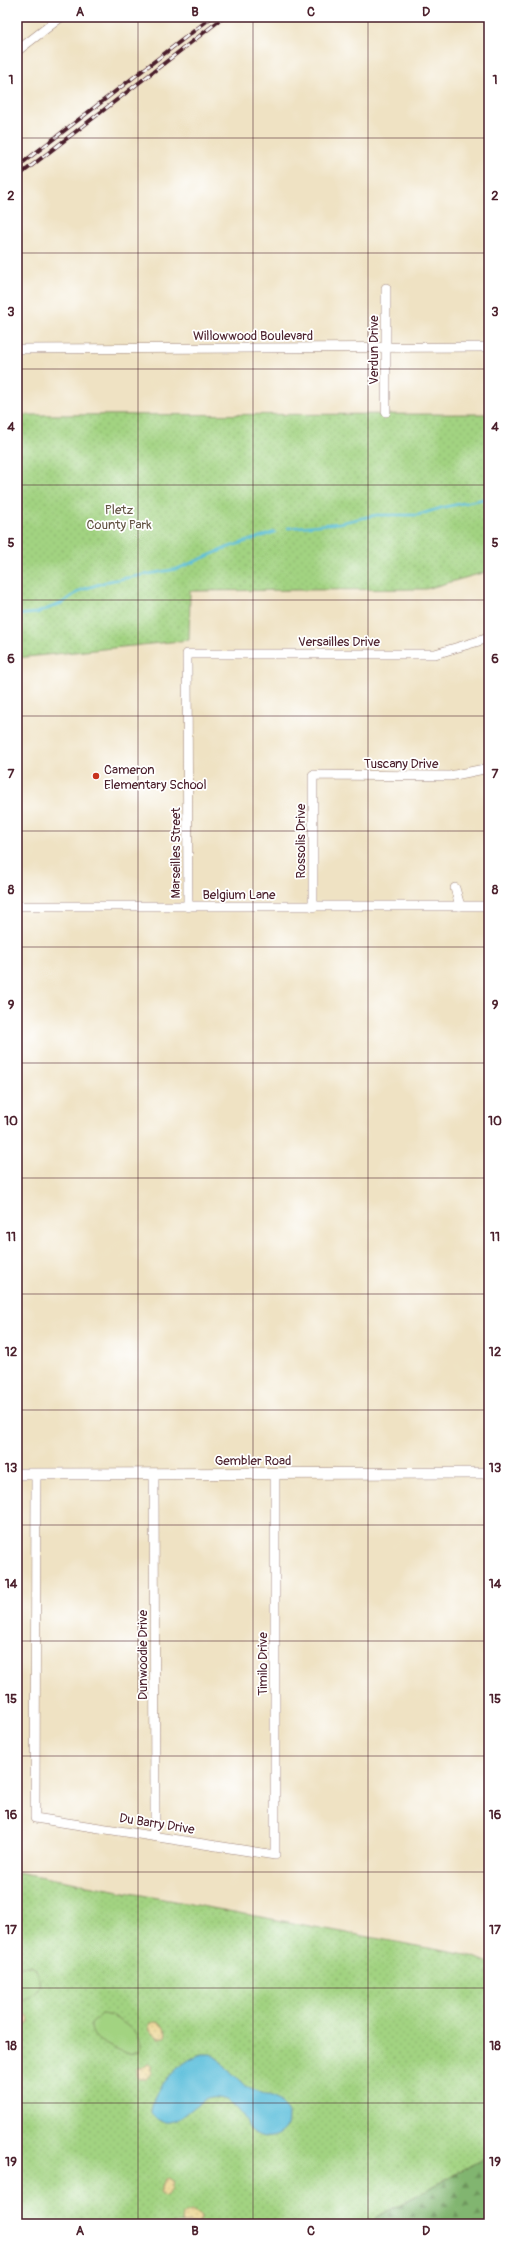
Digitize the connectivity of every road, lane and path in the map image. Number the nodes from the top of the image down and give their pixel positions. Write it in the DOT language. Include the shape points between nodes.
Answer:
graph roads {
  1 [pos="61,17"];
  2 [pos="17,51"];
  3 [pos="386,288"];
  4 [pos="387,347"];
  5 [pos="489,347"];
  6 [pos="17,349"];
  7 [pos="386,412"];
  8 [pos="489,638"];
  9 [pos="187,654"];
  10 [pos="489,768"];
  11 [pos="313,775"];
  12 [pos="455,888"];
  13 [pos="17,906"];
  14 [pos="460,906"];
  15 [pos="489,906"];
  16 [pos="188,907"];
  17 [pos="313,907"];
  18 [pos="489,1473"];
  19 [pos="17,1474"];
  20 [pos="36,1474"];
  21 [pos="154,1474"];
  22 [pos="275,1474"];
  23 [pos="153,1836"];
  24 [pos="275,1855"];
  1 -- 2 [label="street"];
  3 -- 4 [label="street, Verdun Drive"];
  4 -- 5 [label="street, Willowwood Boulevard"];
  4 -- 6 [label="street, Willowwood Boulevard"];
  4 -- 7 [label="street, Verdun Drive"];
  8 -- 9 [label="street, Versailles Drive" via="435,654"];
  9 -- 16 [label="street, Marseilles Street"];
  10 -- 11 [label="street, Tuscany Drive" via="450,776"];
  11 -- 17 [label="street, Rossolis Drive"];
  12 -- 14 [label="street"];
  13 -- 16 [label="street, Belgium Lane"];
  14 -- 15 [label="street, Belgium Lane"];
  14 -- 17 [label="street, Belgium Lane"];
  16 -- 17 [label="street, Belgium Lane"];
  18 -- 22 [label="main road, Gembler Road"];
  19 -- 20 [label="main road, Gembler Road"];
  20 -- 21 [label="main road, Gembler Road"];
  20 -- 23 [label="street, Du Barry Drive" via="35,1818"];
  21 -- 22 [label="main road, Gembler Road"];
  21 -- 23 [label="street, Dunwoodie Drive"];
  22 -- 24 [label="street, Timilo Drive"];
  23 -- 24 [label="street, Du Barry Drive"];
}
